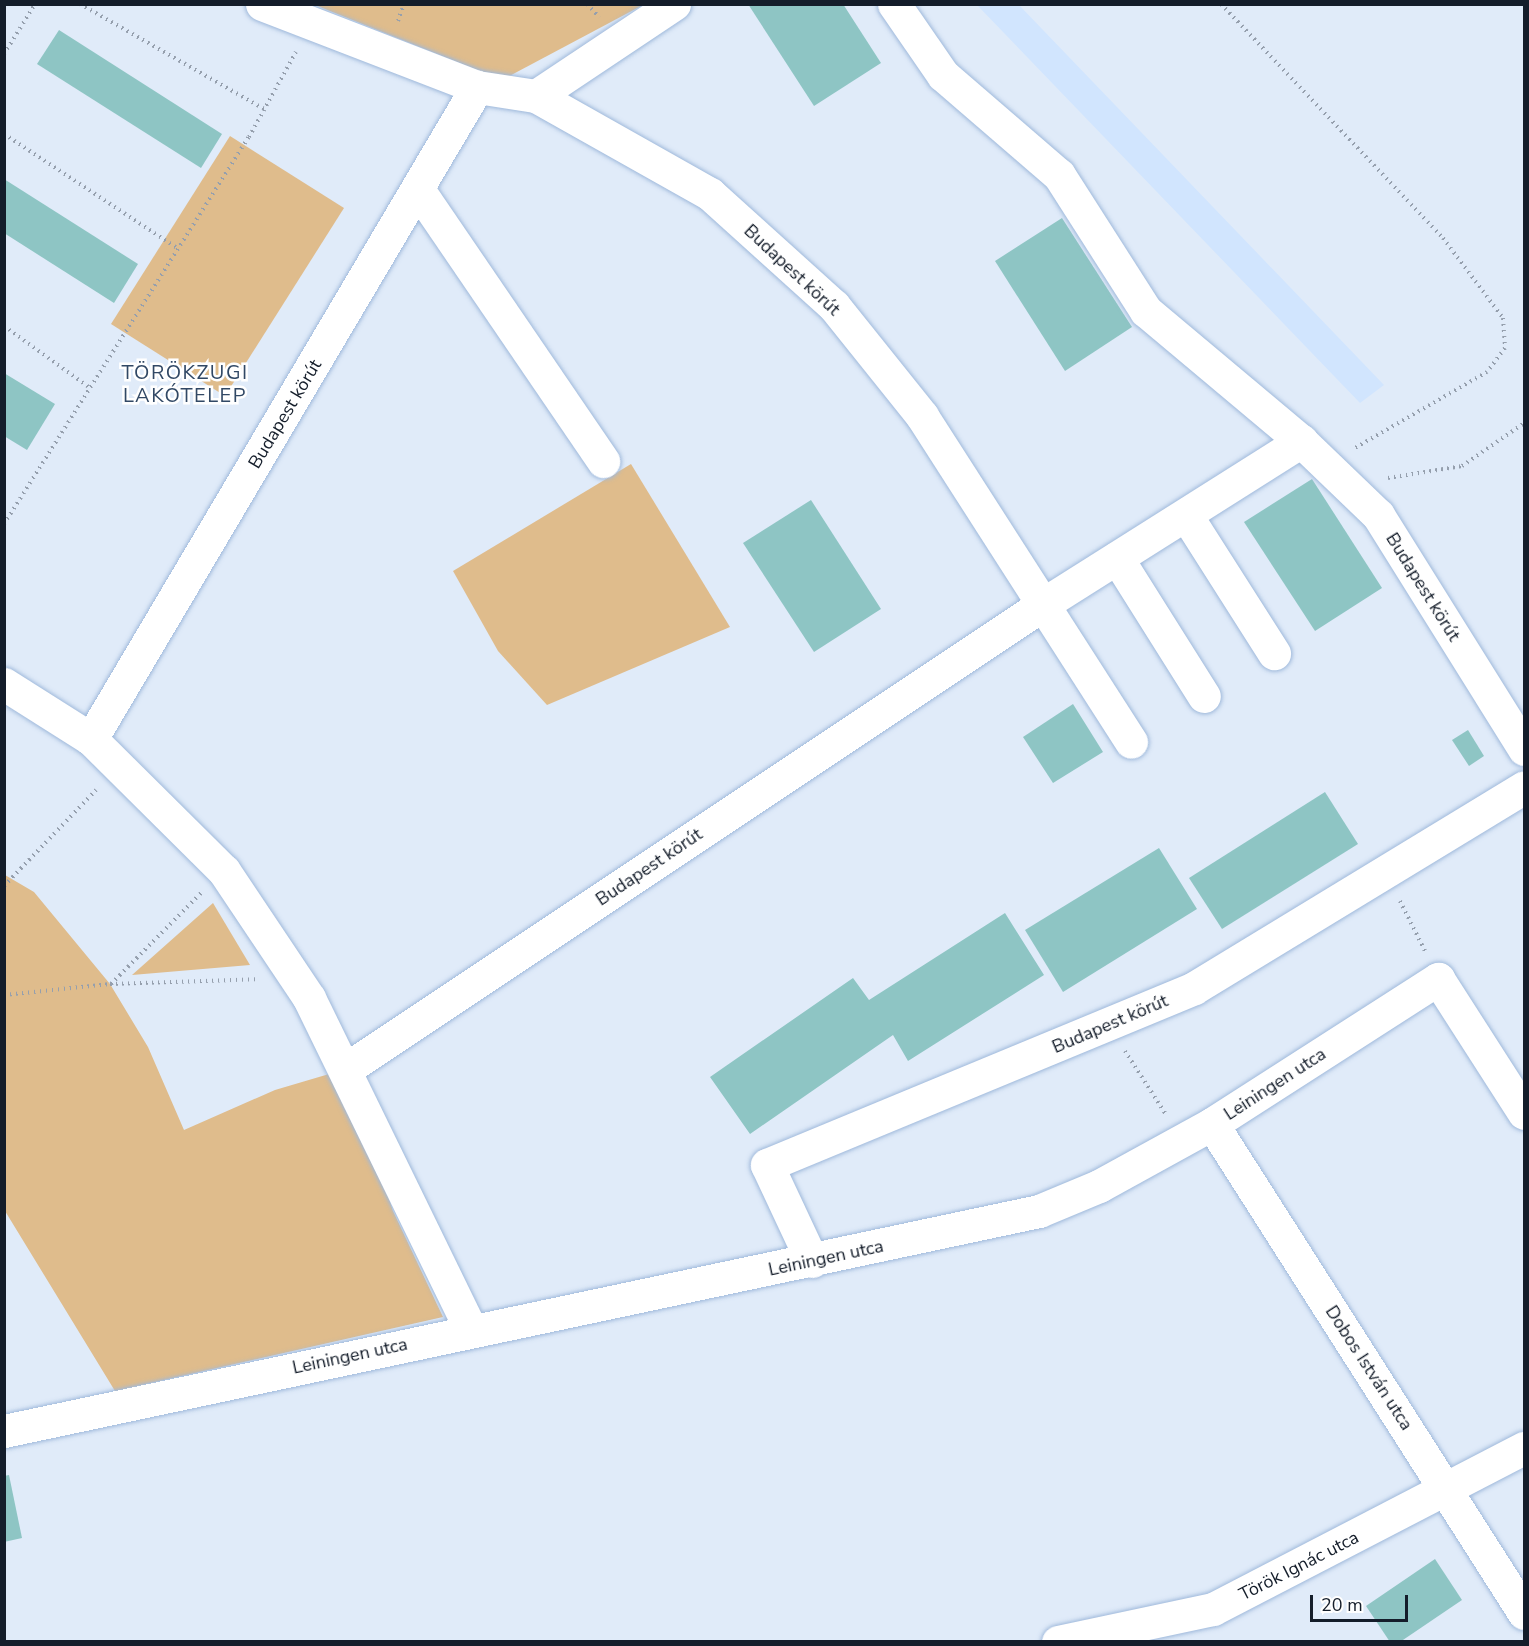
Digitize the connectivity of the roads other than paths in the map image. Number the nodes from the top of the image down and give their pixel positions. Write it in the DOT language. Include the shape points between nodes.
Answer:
graph roads {
  1 [pos="261,4"];
  2 [pos="674,4"];
  3 [pos="894,4"];
  4 [pos="477,87"];
  5 [pos="536,96"];
  6 [pos="419,191"];
  7 [pos="1301,441"];
  8 [pos="603,460"];
  9 [pos="1185,515"];
  10 [pos="1117,558"];
  11 [pos="1042,605"];
  12 [pos="1274,653"];
  13 [pos="4,684"];
  14 [pos="1204,696"];
  15 [pos="91,739"];
  16 [pos="1131,742"];
  17 [pos="1524,749"];
  18 [pos="1524,787"];
  19 [pos="346,1069"];
  20 [pos="1524,1113"];
  21 [pos="1212,1124"];
  22 [pos="812,1261"];
  23 [pos="471,1330"];
  24 [pos="4,1431"];
  25 [pos="1524,1448"];
  26 [pos="1448,1491"];
  27 [pos="1524,1613"];
  28 [pos="1058,1641"];
  1 -- 4 [label="street, Budapest körút" via="384,56"];
  2 -- 5 [label="street"];
  3 -- 7 [label="street, Budapest körút" via="943,75 1059,175 1146,311"];
  4 -- 5 [label="street, Budapest körút"];
  4 -- 6 [label="street, Budapest körút"];
  5 -- 11 [label="street, Budapest körút" via="710,194 834,306 922,416"];
  6 -- 8 [label="street"];
  6 -- 15 [label="street, Budapest körút"];
  7 -- 9 [label="street, Budapest körút"];
  7 -- 17 [label="street, Budapest körút" via="1378,515"];
  9 -- 10 [label="street, Budapest körút"];
  9 -- 12 [label="street"];
  10 -- 11 [label="street, Budapest körút"];
  10 -- 14 [label="street"];
  11 -- 16 [label="street"];
  11 -- 19 [label="street, Budapest körút"];
  13 -- 15 [label="street"];
  15 -- 19 [label="street" via="224,871 309,998"];
  18 -- 22 [label="street, Budapest körút" via="1387,875 1194,988 767,1165"];
  19 -- 23 [label="street"];
  20 -- 21 [label="street, Leiningen utca" via="1438,979"];
  21 -- 22 [label="street, Leiningen utca" via="1099,1186 1039,1211"];
  21 -- 26 [label="street, Dobos István utca"];
  22 -- 23 [label="street, Leiningen utca"];
  23 -- 24 [label="street, Leiningen utca"];
  25 -- 26 [label="street, Török Ignác utca"];
  26 -- 27 [label="street, Dobos István utca"];
  26 -- 28 [label="street, Török Ignác utca" via="1214,1609"];
}
